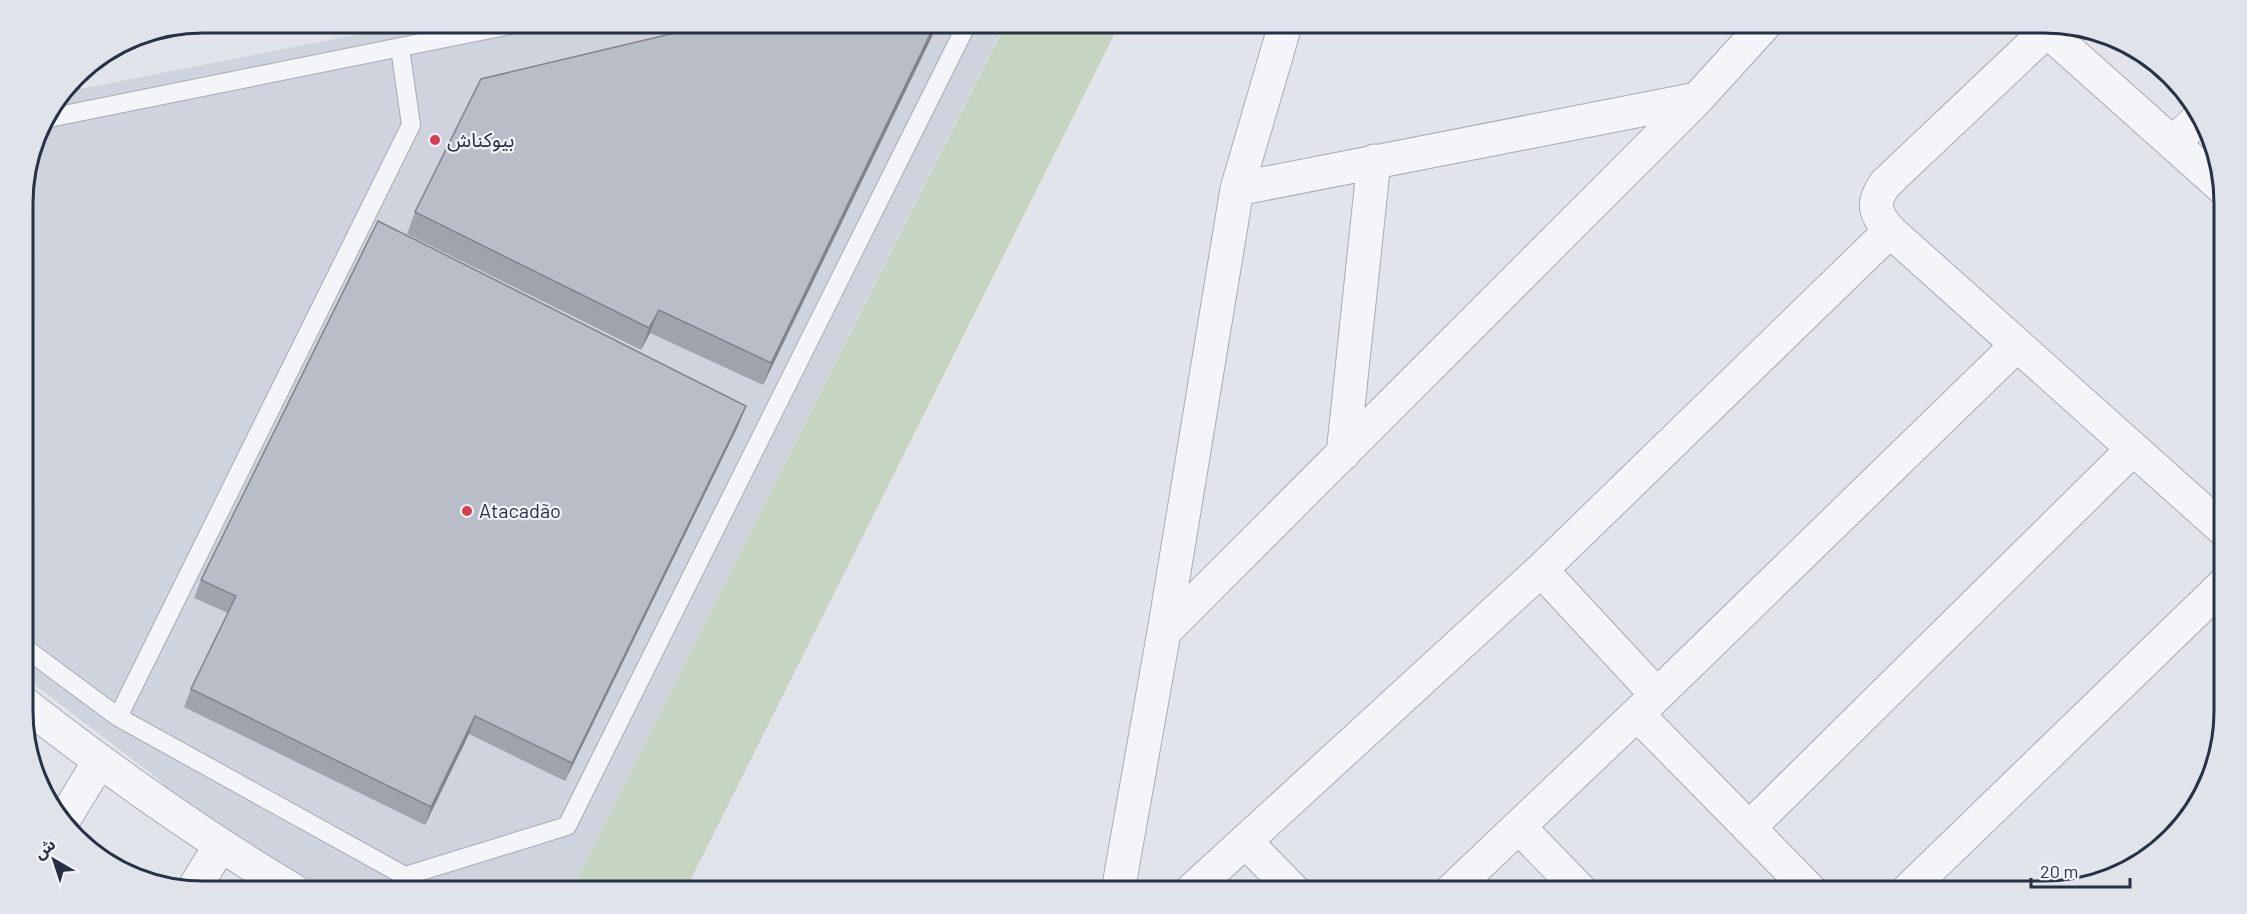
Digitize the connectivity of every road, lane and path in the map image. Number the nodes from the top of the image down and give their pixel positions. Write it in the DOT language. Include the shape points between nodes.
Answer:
graph roads {
  1 [pos="472,33"];
  2 [pos="963,33"];
  3 [pos="1283,33"];
  4 [pos="1757,33"];
  5 [pos="2046,33"];
  6 [pos="2057,34"];
  7 [pos="399,48"];
  8 [pos="1697,99"];
  9 [pos="57,116"];
  10 [pos="2193,123"];
  11 [pos="2173,143"];
  12 [pos="1374,161"];
  13 [pos="2213,179"];
  14 [pos="1237,189"];
  15 [pos="1890,231"];
  16 [pos="2017,345"];
  17 [pos="2133,449"];
  18 [pos="1343,454"];
  19 [pos="2214,521"];
  20 [pos="1540,570"];
  21 [pos="2214,594"];
  22 [pos="1164,632"];
  23 [pos="33,654"];
  24 [pos="1647,704"];
  25 [pos="33,710"];
  26 [pos="118,717"];
  27 [pos="99,762"];
  28 [pos="68,813"];
  29 [pos="1518,827"];
  30 [pos="1749,828"];
  31 [pos="1245,841"];
  32 [pos="220,846"];
  33 [pos="199,881"];
  34 [pos="278,881"];
  35 [pos="1120,881"];
  36 [pos="1202,881"];
  37 [pos="1284,881"];
  38 [pos="1461,881"];
  39 [pos="1571,881"];
  40 [pos="1802,881"];
  41 [pos="1917,881"];
  1 -- 7 [label="lane"];
  2 -- 26 [label="lane" via="567,826 405,876"];
  3 -- 14 [label="street"];
  4 -- 8 [label="street"];
  5 -- 15 [label="street" via="1885,184 1876,206 1879,218"];
  6 -- 11 [label="street"];
  7 -- 9 [label="lane"];
  7 -- 26 [label="lane" via="411,125"];
  8 -- 12 [label="street"];
  8 -- 18 [label="street"];
  10 -- 11 [label="street"];
  11 -- 13 [label="street"];
  12 -- 14 [label="street"];
  12 -- 18 [label="street"];
  14 -- 22 [label="street"];
  15 -- 16 [label="street"];
  15 -- 20 [label="street"];
  16 -- 17 [label="street"];
  16 -- 24 [label="street"];
  17 -- 19 [label="street"];
  17 -- 30 [label="street"];
  18 -- 22 [label="street"];
  20 -- 24 [label="street"];
  20 -- 31 [label="street"];
  21 -- 41 [label="street"];
  22 -- 35 [label="street"];
  23 -- 26 [label="lane"];
  24 -- 29 [label="street"];
  24 -- 30 [label="street"];
  25 -- 27 [label="street"];
  27 -- 28 [label="street"];
  27 -- 32 [label="street"];
  29 -- 38 [label="street"];
  29 -- 39 [label="street"];
  30 -- 40 [label="street"];
  31 -- 36 [label="street"];
  31 -- 37 [label="street"];
  32 -- 33 [label="street"];
  32 -- 34 [label="street"];
}
